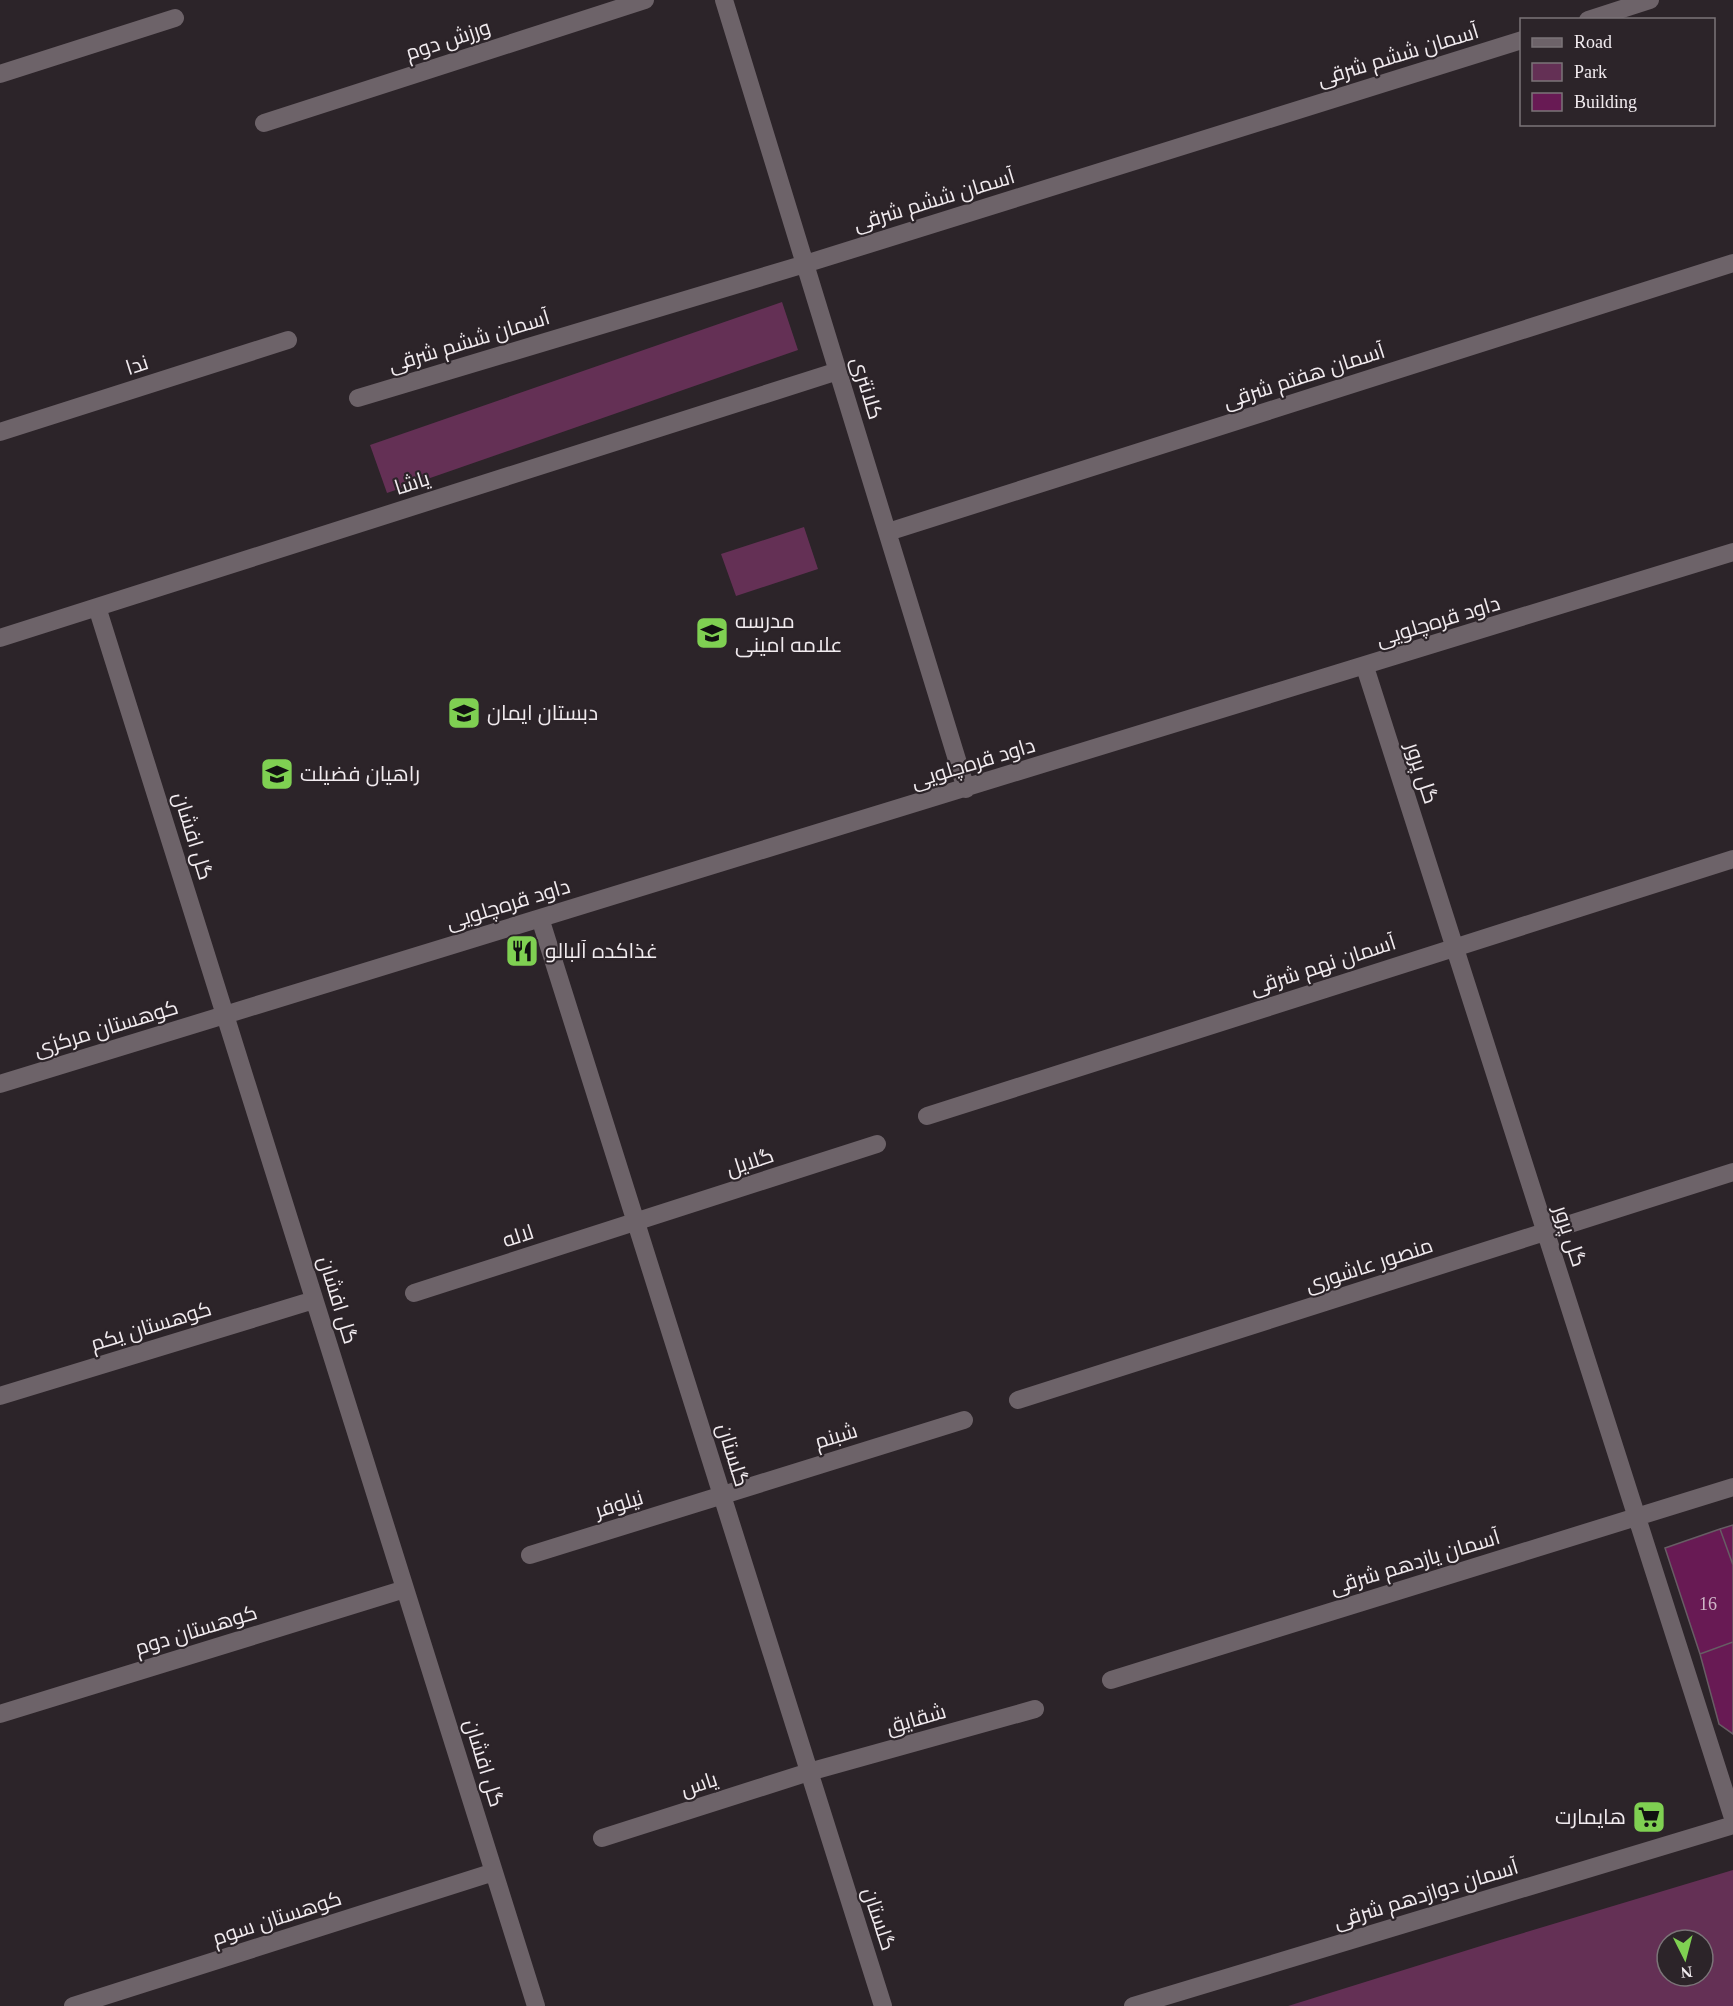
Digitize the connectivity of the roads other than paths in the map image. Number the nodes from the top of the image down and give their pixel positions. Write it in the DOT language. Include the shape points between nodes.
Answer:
graph roads {
  1 [pos="645,0"];
  2 [pos="724,0"];
  3 [pos="1650,0"];
  4 [pos="176,18"];
  5 [pos="1594,18"];
  6 [pos="1520,40"];
  7 [pos="0,74"];
  8 [pos="264,123"];
  9 [pos="1733,263"];
  10 [pos="805,264"];
  11 [pos="288,340"];
  12 [pos="838,371"];
  13 [pos="358,398"];
  14 [pos="0,432"];
  15 [pos="888,532"];
  16 [pos="1733,552"];
  17 [pos="98,607"];
  18 [pos="0,638"];
  19 [pos="1365,667"];
  20 [pos="966,789"];
  21 [pos="1733,859"];
  22 [pos="540,918"];
  23 [pos="1455,947"];
  24 [pos="225,1014"];
  25 [pos="0,1084"];
  26 [pos="927,1116"];
  27 [pos="877,1144"];
  28 [pos="1733,1172"];
  29 [pos="636,1222"];
  30 [pos="1546,1232"];
  31 [pos="414,1293"];
  32 [pos="314,1300"];
  33 [pos="0,1396"];
  34 [pos="1018,1400"];
  35 [pos="964,1420"];
  36 [pos="1733,1487"];
  37 [pos="722,1495"];
  38 [pos="1637,1516"];
  39 [pos="530,1556"];
  40 [pos="405,1589"];
  41 [pos="1111,1680"];
  42 [pos="1035,1709"];
  43 [pos="0,1714"];
  44 [pos="809,1772"];
  45 [pos="1733,1818"];
  46 [pos="1733,1825"];
  47 [pos="602,1838"];
  48 [pos="494,1872"];
  49 [pos="73,2006"];
  50 [pos="536,2006"];
  51 [pos="883,2006"];
  52 [pos="1133,2006"];
  1 -- 8 [label="street, ورزش دوم"];
  2 -- 10 [label="street, کلانتری"];
  3 -- 5 [label="street"];
  4 -- 7 [label="street"];
  6 -- 10 [label="street, آسمان ششم شرقی"];
  9 -- 15 [label="street, آسمان هفتم شرقی"];
  10 -- 12 [label="street, کلانتری"];
  10 -- 13 [label="street, آسمان ششم شرقی"];
  11 -- 14 [label="street, ندا"];
  12 -- 15 [label="street, کلانتری"];
  12 -- 17 [label="street, یاشا"];
  15 -- 20 [label="street, کلانتری"];
  16 -- 19 [label="street, داود قره‌چلویی"];
  17 -- 18 [label="street, یاشا"];
  17 -- 24 [label="street, گل افشان"];
  19 -- 20 [label="street, داود قره‌چلویی"];
  19 -- 23 [label="street, گل پرور"];
  20 -- 22 [label="street, داود قره‌چلویی"];
  21 -- 23 [label="street, آسمان نهم شرقی"];
  22 -- 24 [label="street, داود قره‌چلویی"];
  22 -- 29 [label="street, گلستان"];
  23 -- 26 [label="street, آسمان نهم شرقی"];
  23 -- 30 [label="street, گل پرور"];
  24 -- 25 [label="street, کوهستان مرکزی"];
  24 -- 32 [label="street, گل افشان"];
  27 -- 29 [label="street, گلایل"];
  28 -- 30 [label="street, منصور عاشوری"];
  29 -- 31 [label="street, لاله"];
  29 -- 37 [label="street, گلستان"];
  30 -- 34 [label="street, منصور عاشوری"];
  30 -- 38 [label="street, گل پرور"];
  32 -- 33 [label="street, کوهستان یکم"];
  32 -- 40 [label="street, گل افشان"];
  35 -- 37 [label="street, شبنم"];
  36 -- 38 [label="street, آسمان یازدهم شرقی"];
  37 -- 39 [label="street, نیلوفر"];
  37 -- 44 [label="street, گلستان"];
  38 -- 41 [label="street, آسمان یازدهم شرقی"];
  38 -- 45 [label="street, گل پرور"];
  40 -- 43 [label="street, کوهستان دوم"];
  40 -- 48 [label="street, گل افشان"];
  42 -- 44 [label="street, شقایق"];
  44 -- 47 [label="street, یاس"];
  44 -- 51 [label="street, گلستان"];
  46 -- 52 [label="street, آسمان دوازدهم شرقی"];
  48 -- 49 [label="street, کوهستان سوم"];
  48 -- 50 [label="street, گل افشان"];
}
